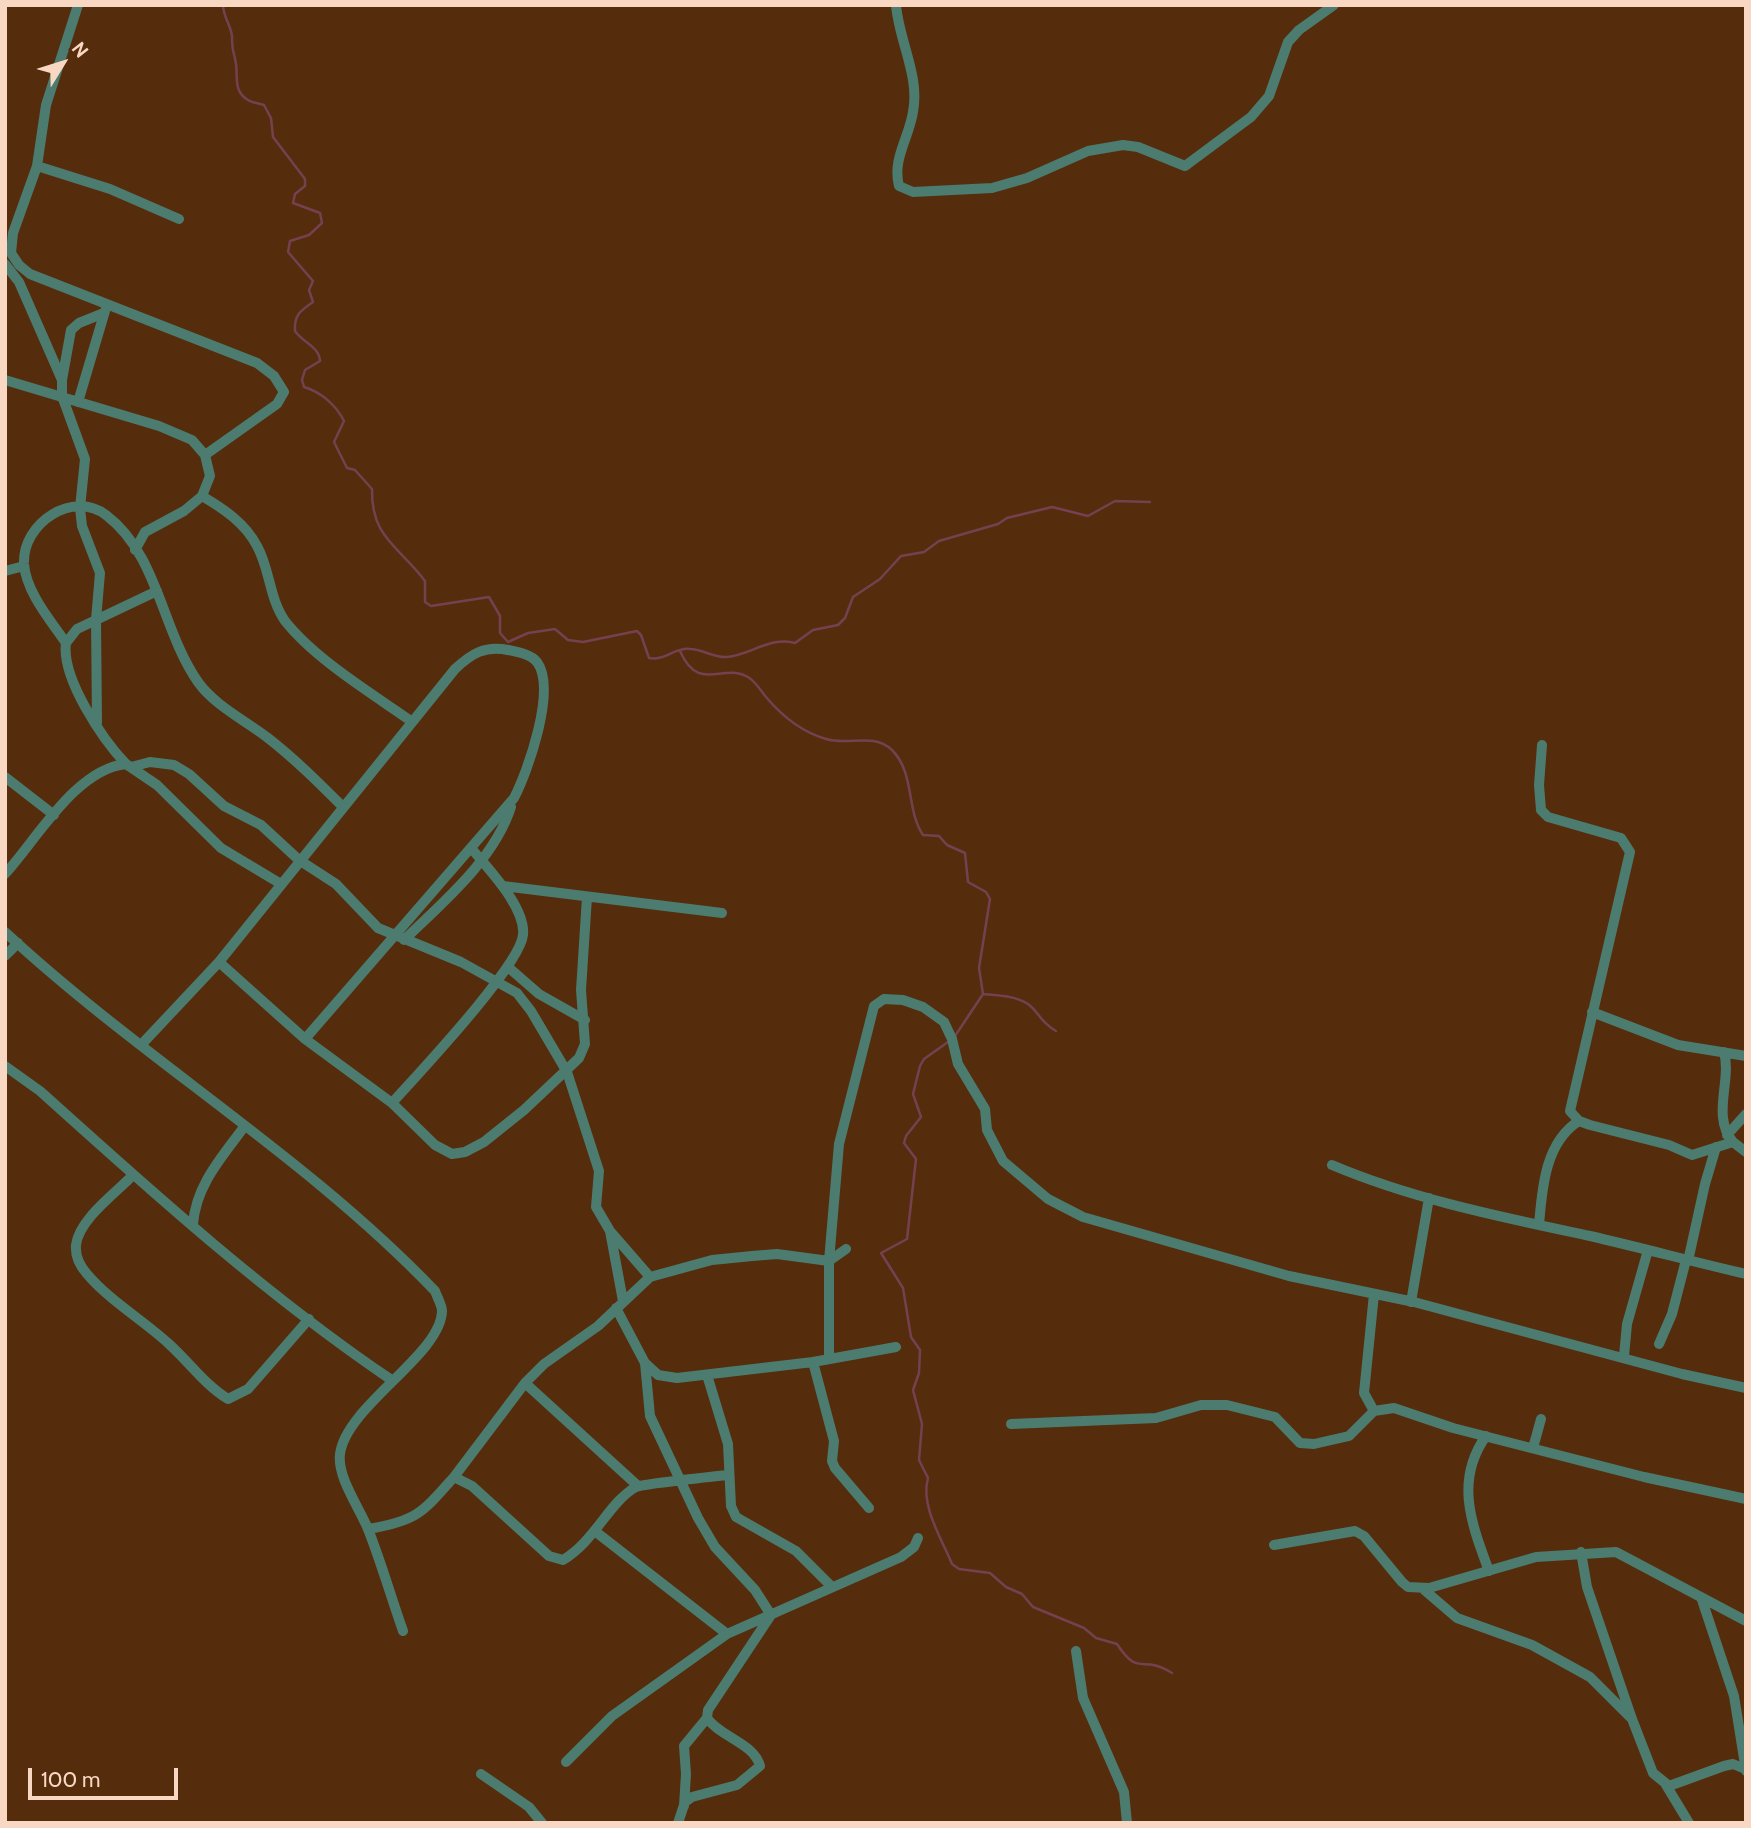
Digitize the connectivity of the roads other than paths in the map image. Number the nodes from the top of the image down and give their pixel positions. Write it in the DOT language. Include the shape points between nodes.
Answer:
graph roads {
  1 [pos="78,5"];
  2 [pos="897,5"];
  3 [pos="1334,5"];
  4 [pos="37,166"];
  5 [pos="179,219"];
  6 [pos="5,264"];
  7 [pos="106,309"];
  8 [pos="5,380"];
  9 [pos="62,380"];
  10 [pos="62,396"];
  11 [pos="78,402"];
  12 [pos="205,455"];
  13 [pos="202,496"];
  14 [pos="80,508"];
  15 [pos="135,550"];
  16 [pos="24,566"];
  17 [pos="5,571"];
  18 [pos="157,592"];
  19 [pos="96,620"];
  20 [pos="66,643"];
  21 [pos="411,721"];
  22 [pos="97,723"];
  23 [pos="1542,745"];
  24 [pos="129,766"];
  25 [pos="5,777"];
  26 [pos="514,798"];
  27 [pos="343,807"];
  28 [pos="54,815"];
  29 [pos="472,849"];
  30 [pos="480,859"];
  31 [pos="299,860"];
  32 [pos="5,874"];
  33 [pos="281,884"];
  34 [pos="503,886"];
  35 [pos="587,897"];
  36 [pos="722,913"];
  37 [pos="5,932"];
  38 [pos="400,938"];
  39 [pos="18,943"];
  40 [pos="5,956"];
  41 [pos="219,962"];
  42 [pos="508,967"];
  43 [pos="498,980"];
  44 [pos="1592,1012"];
  45 [pos="585,1020"];
  46 [pos="305,1039"];
  47 [pos="141,1045"];
  48 [pos="1724,1052"];
  49 [pos="1746,1056"];
  50 [pos="5,1066"];
  51 [pos="567,1073"];
  52 [pos="392,1103"];
  53 [pos="1746,1114"];
  54 [pos="1579,1121"];
  55 [pos="244,1127"];
  56 [pos="1730,1138"];
  57 [pos="1716,1147"];
  58 [pos="1746,1152"];
  59 [pos="1332,1166"];
  60 [pos="133,1175"];
  61 [pos="1429,1198"];
  62 [pos="193,1224"];
  63 [pos="1539,1225"];
  64 [pos="610,1231"];
  65 [pos="846,1249"];
  66 [pos="1648,1250"];
  67 [pos="1687,1260"];
  68 [pos="830,1261"];
  69 [pos="1746,1274"];
  70 [pos="650,1278"];
  71 [pos="1374,1294"];
  72 [pos="1411,1302"];
  73 [pos="619,1305"];
  74 [pos="310,1320"];
  75 [pos="1659,1344"];
  76 [pos="896,1346"];
  77 [pos="1624,1356"];
  78 [pos="829,1359"];
  79 [pos="813,1362"];
  80 [pos="645,1363"];
  81 [pos="707,1375"];
  82 [pos="393,1381"];
  83 [pos="525,1383"];
  84 [pos="1746,1388"];
  85 [pos="1374,1411"];
  86 [pos="1541,1419"];
  87 [pos="1011,1424"];
  88 [pos="1486,1436"];
  89 [pos="1533,1448"];
  90 [pos="729,1475"];
  91 [pos="454,1478"];
  92 [pos="681,1483"];
  93 [pos="638,1486"];
  94 [pos="1746,1499"];
  95 [pos="869,1508"];
  96 [pos="368,1530"];
  97 [pos="596,1532"];
  98 [pos="918,1538"];
  99 [pos="1274,1545"];
  100 [pos="1581,1552"];
  101 [pos="1489,1571"];
  102 [pos="832,1587"];
  103 [pos="1422,1588"];
  104 [pos="1700,1597"];
  105 [pos="771,1615"];
  106 [pos="1746,1621"];
  107 [pos="403,1631"];
  108 [pos="727,1634"];
  109 [pos="1076,1651"];
  110 [pos="707,1718"];
  111 [pos="1632,1719"];
  112 [pos="566,1762"];
  113 [pos="1745,1770"];
  114 [pos="481,1774"];
  115 [pos="1665,1785"];
  116 [pos="684,1806"];
  117 [pos="542,1823"];
  118 [pos="678,1823"];
  119 [pos="1127,1823"];
  120 [pos="1689,1823"];
  1 -- 4 [label="street" via="46,105"];
  2 -- 3 [label="street" via="898,26 916,90 896,173 899,186 913,192 992,188 1088,151 1124,145 1185,166 1251,117 1269,96 1288,42"];
  4 -- 5 [label="street" via="110,188"];
  4 -- 7 [label="street" via="13,233 11,253 30,274"];
  6 -- 9 [label="street" via="19,282"];
  7 -- 9 [label="street" via="71,330"];
  7 -- 11 [label="street"];
  7 -- 12 [label="street" via="225,350 257,363 274,376 284,392 277,404"];
  8 -- 10 [label="street"];
  9 -- 10 [label="street"];
  10 -- 11 [label="street"];
  10 -- 14 [label="street" via="85,459"];
  11 -- 12 [label="street" via="159,426 192,440"];
  12 -- 13 [label="street" via="211,476"];
  13 -- 15 [label="street" via="184,512 145,532"];
  13 -- 21 [label="street" via="240,523 258,547 272,596 285,620 306,643"];
  14 -- 15 [label="street" via="104,513"];
  14 -- 16 [label="street" via="54,511 36,526"];
  14 -- 19 [label="street" via="82,526 99,564"];
  15 -- 18 [label="street"];
  16 -- 17 [label="street"];
  16 -- 20 [label="street" via="37,599"];
  18 -- 19 [label="street"];
  18 -- 27 [label="street" via="198,682"];
  19 -- 20 [label="street" via="77,629"];
  19 -- 22 [label="street"];
  20 -- 22 [label="street" via="67,668"];
  21 -- 26 [label="street" via="455,669 481,649 499,648 536,661 542,674 537,735"];
  21 -- 27 [label="street"];
  22 -- 24 [label="street" via="109,746"];
  23 -- 44 [label="street" via="1541,810 1548,817 1607,831 1629,847"];
  24 -- 28 [label="street" via="113,765 99,772"];
  24 -- 31 [label="street" via="150,762 174,765 224,806 261,825"];
  24 -- 33 [label="street" via="157,785 221,848"];
  25 -- 28 [label="street"];
  26 -- 29 [label="street"];
  26 -- 30 [label="street" via="501,829"];
  27 -- 31 [label="street"];
  28 -- 32 [label="street"];
  29 -- 30 [label="street"];
  29 -- 38 [label="street"];
  30 -- 34 [label="street"];
  30 -- 38 [label="street"];
  31 -- 33 [label="street"];
  31 -- 38 [label="street" via="336,884 378,928"];
  33 -- 41 [label="street"];
  34 -- 35 [label="street"];
  34 -- 42 [label="street" via="524,934"];
  35 -- 36 [label="street"];
  35 -- 45 [label="street" via="581,990"];
  37 -- 39 [label="street"];
  38 -- 43 [label="street"];
  38 -- 46 [label="street"];
  39 -- 40 [label="street"];
  39 -- 47 [label="street"];
  41 -- 46 [label="street"];
  41 -- 47 [label="street"];
  42 -- 43 [label="street"];
  42 -- 45 [label="street" via="539,994"];
  43 -- 51 [label="street" via="531,1011"];
  43 -- 52 [label="street"];
  44 -- 48 [label="street" via="1678,1045"];
  44 -- 54 [label="street" via="1569,1106"];
  45 -- 51 [label="street" via="585,1044"];
  46 -- 52 [label="street"];
  47 -- 55 [label="street"];
  48 -- 49 [label="street"];
  48 -- 56 [label="street" via="1728,1066 1722,1117"];
  50 -- 60 [label="street" via="40,1091"];
  51 -- 52 [label="street" via="484,1142 465,1152 452,1154 435,1145"];
  51 -- 64 [label="street" via="599,1171 596,1207"];
  53 -- 56 [label="street"];
  54 -- 57 [label="street" via="1692,1155"];
  54 -- 63 [label="street" via="1560,1136 1551,1158"];
  55 -- 62 [label="street" via="202,1187"];
  55 -- 82 [label="street" via="337,1199 435,1291 442,1310 437,1331"];
  56 -- 57 [label="street"];
  56 -- 58 [label="street"];
  57 -- 67 [label="street"];
  59 -- 61 [label="street"];
  60 -- 62 [label="street"];
  60 -- 74 [label="street" via="81,1230 76,1257 86,1273 218,1393 228,1399 248,1389"];
  61 -- 63 [label="street"];
  61 -- 72 [label="street"];
  62 -- 74 [label="street"];
  63 -- 66 [label="street"];
  64 -- 70 [label="street"];
  64 -- 73 [label="street"];
  65 -- 68 [label="street"];
  66 -- 67 [label="street"];
  66 -- 77 [label="street" via="1627,1324"];
  67 -- 69 [label="street"];
  67 -- 75 [label="street"];
  68 -- 70 [label="street" via="777,1254 712,1259"];
  68 -- 71 [label="street" via="839,1144 848,1104 874,1006 894,999 923,1007 944,1023 958,1064 985,1109 987,1129 1003,1161 1048,1199 1083,1217 1289,1276"];
  68 -- 78 [label="street"];
  70 -- 73 [label="street"];
  71 -- 72 [label="street"];
  71 -- 85 [label="street" via="1364,1393"];
  72 -- 77 [label="street"];
  73 -- 80 [label="street"];
  73 -- 83 [label="street"];
  74 -- 82 [label="street"];
  76 -- 78 [label="street"];
  77 -- 84 [label="street"];
  78 -- 79 [label="street"];
  79 -- 81 [label="street"];
  79 -- 95 [label="street" via="834,1441 832,1461"];
  80 -- 81 [label="street" via="658,1375"];
  80 -- 92 [label="street" via="650,1416"];
  81 -- 90 [label="street" via="728,1444"];
  82 -- 96 [label="street" via="345,1438 340,1455"];
  83 -- 91 [label="street"];
  83 -- 93 [label="street"];
  85 -- 87 [label="street" via="1349,1436 1314,1444 1300,1443 1275,1417 1227,1405 1201,1405 1156,1418"];
  85 -- 88 [label="street" via="1394,1408"];
  86 -- 89 [label="street"];
  88 -- 89 [label="street"];
  88 -- 101 [label="street" via="1475,1452 1467,1492 1471,1524"];
  89 -- 94 [label="street"];
  90 -- 92 [label="street"];
  90 -- 102 [label="street" via="736,1517 796,1551"];
  91 -- 96 [label="street" via="413,1518"];
  91 -- 97 [label="street" via="472,1486 549,1556 563,1560"];
  92 -- 93 [label="street"];
  92 -- 105 [label="street" via="715,1547 755,1590"];
  93 -- 97 [label="street"];
  96 -- 107 [label="street"];
  97 -- 108 [label="street"];
  98 -- 102 [label="street" via="901,1556"];
  99 -- 103 [label="street" via="1355,1531 1402,1582"];
  100 -- 101 [label="street" via="1536,1557"];
  100 -- 104 [label="street" via="1616,1552"];
  100 -- 111 [label="street" via="1587,1587"];
  101 -- 103 [label="street"];
  102 -- 105 [label="street"];
  103 -- 111 [label="street" via="1457,1618 1532,1645 1590,1677"];
  104 -- 106 [label="street"];
  104 -- 113 [label="street" via="1734,1696"];
  105 -- 108 [label="street"];
  105 -- 110 [label="street"];
  108 -- 112 [label="street" via="612,1716"];
  109 -- 119 [label="street" via="1083,1699 1124,1792"];
  110 -- 116 [label="street" via="684,1746"];
  110 -- 116 [label="street" via="744,1746 760,1766 737,1785 698,1794"];
  111 -- 115 [label="street" via="1653,1773"];
  113 -- 115 [label="street" via="1733,1764"];
  114 -- 117 [label="street" via="529,1807"];
  115 -- 120 [label="street"];
  116 -- 118 [label="street"];
}
